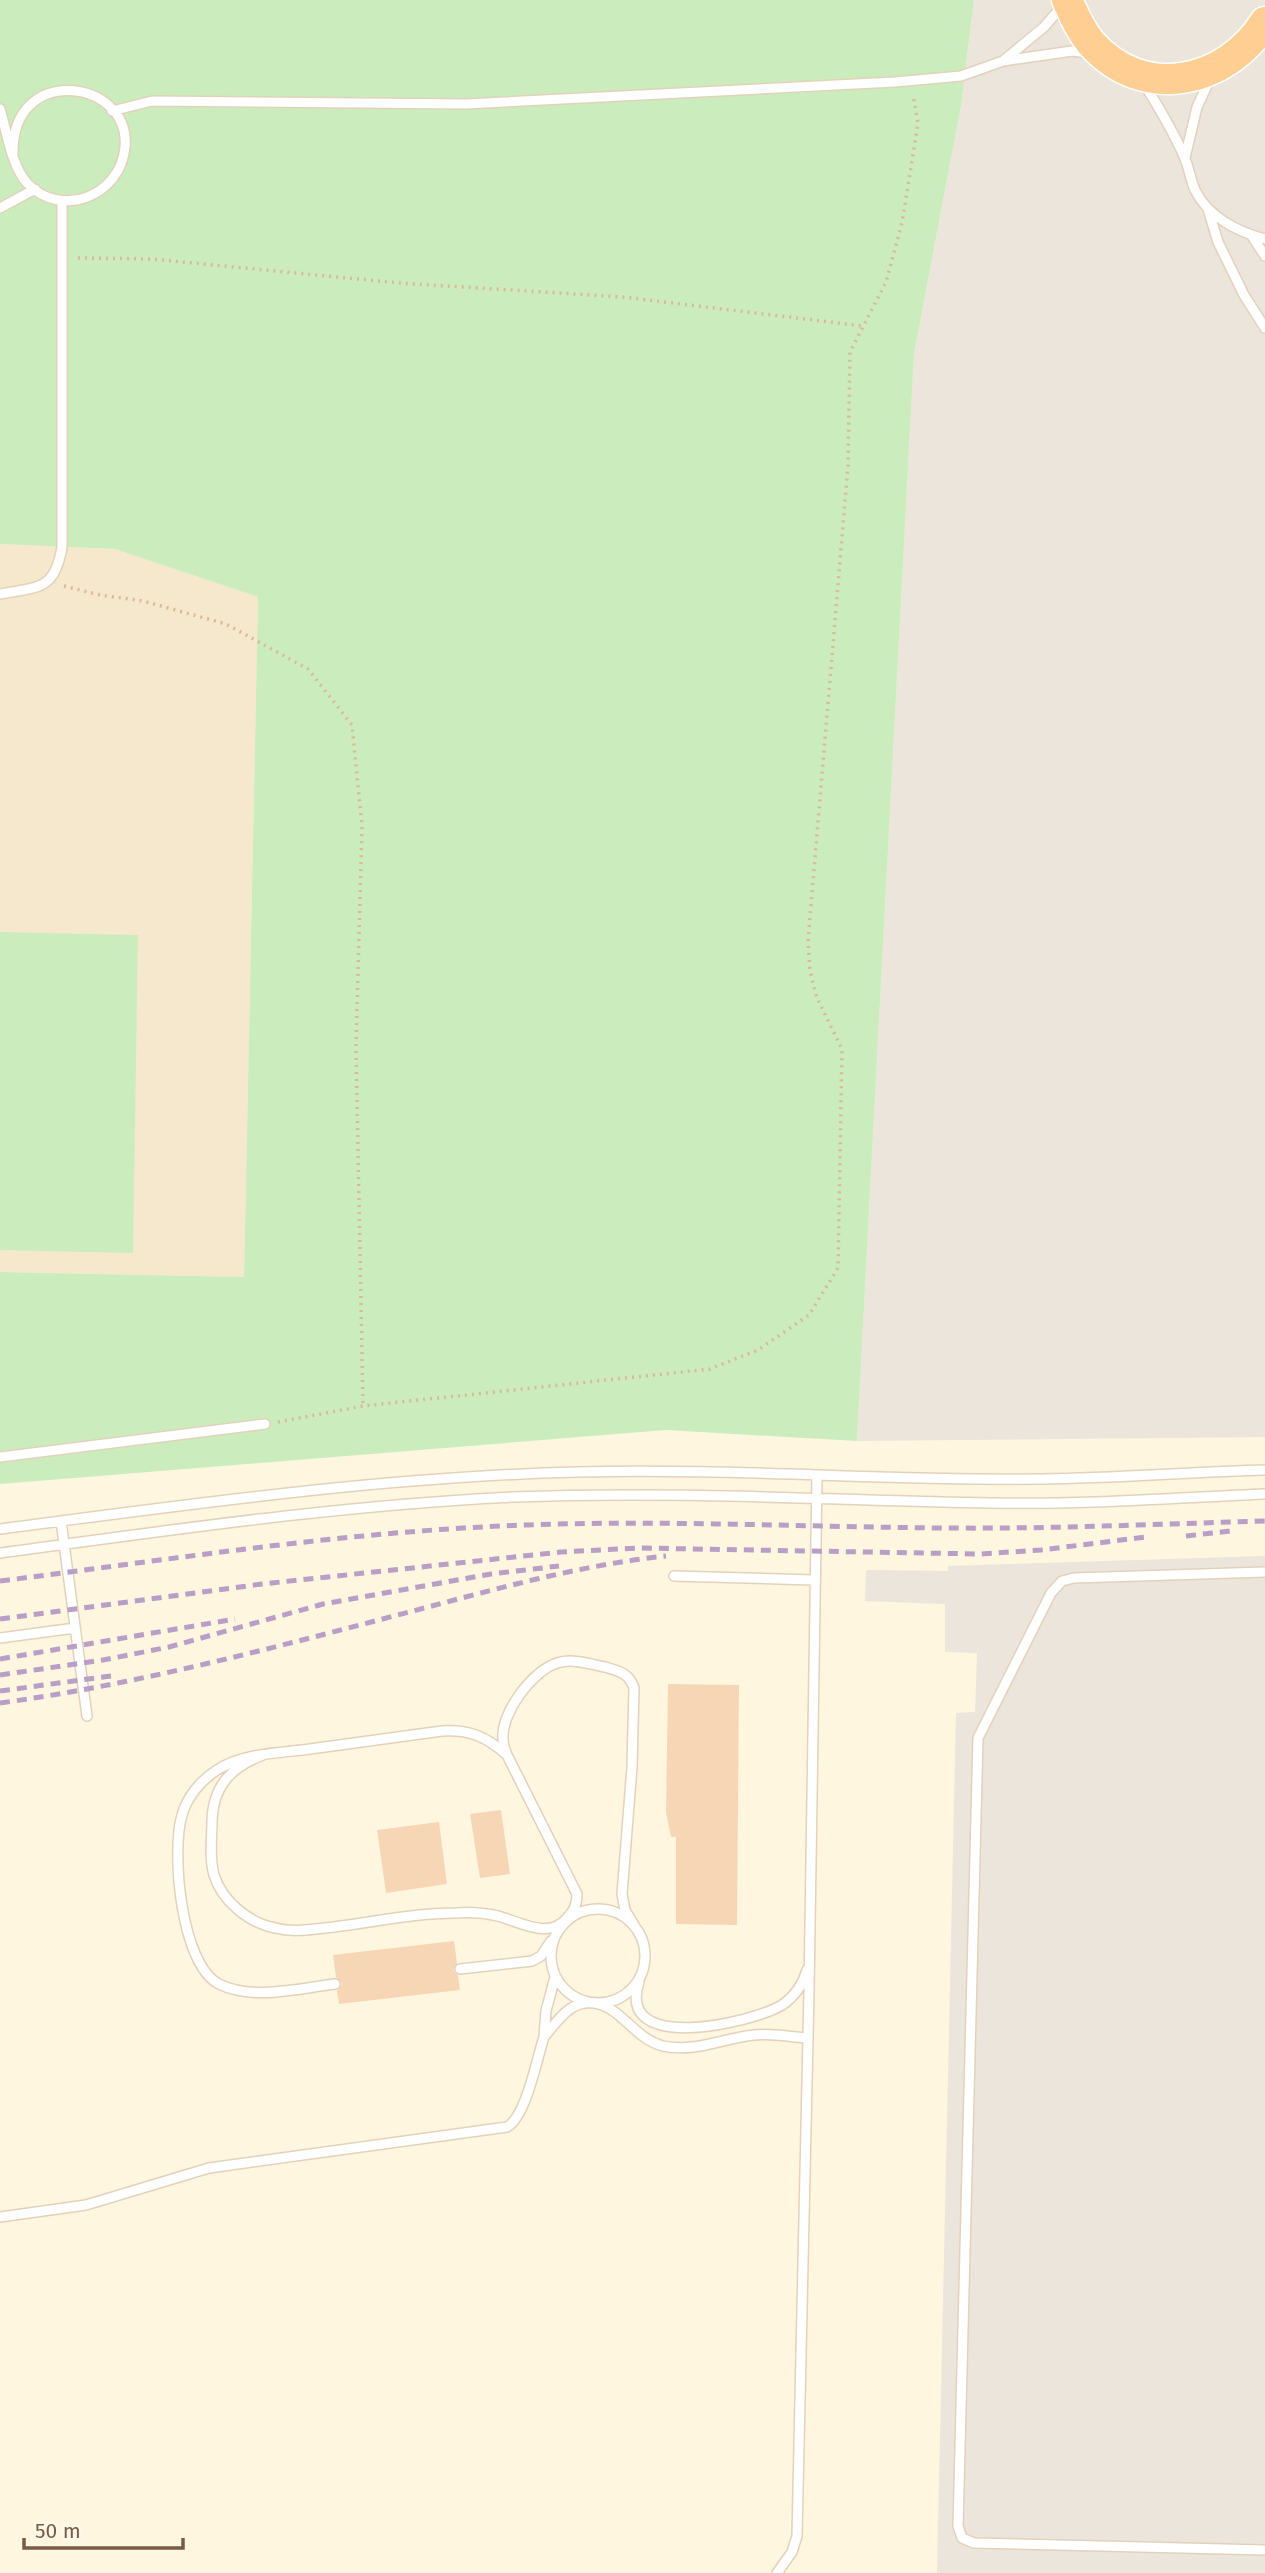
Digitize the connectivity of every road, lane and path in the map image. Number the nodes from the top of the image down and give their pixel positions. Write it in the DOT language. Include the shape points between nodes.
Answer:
graph roads {
  1 [pos="1067,0"];
  2 [pos="1262,32"];
  3 [pos="1103,55"];
  4 [pos="1003,61"];
  5 [pos="1215,69"];
  6 [pos="1138,74"];
  7 [pos="911,80"];
  8 [pos="0,109"];
  9 [pos="112,111"];
  10 [pos="13,154"];
  11 [pos="1185,158"];
  12 [pos="35,189"];
  13 [pos="62,201"];
  14 [pos="0,208"];
  15 [pos="1208,209"];
  16 [pos="1252,236"];
  17 [pos="1265,239"];
  18 [pos="1265,256"];
  19 [pos="62,257"];
  20 [pos="1265,311"];
  21 [pos="1264,325"];
  22 [pos="863,326"];
  23 [pos="48,582"];
  24 [pos="0,594"];
  25 [pos="363,1406"];
  26 [pos="265,1424"];
  27 [pos="0,1457"];
  28 [pos="1265,1470"];
  29 [pos="817,1475"];
  30 [pos="1265,1494"];
  31 [pos="816,1499"];
  32 [pos="61,1521"];
  33 [pos="0,1529"];
  34 [pos="64,1544"];
  35 [pos="0,1553"];
  36 [pos="1265,1572"];
  37 [pos="674,1576"];
  38 [pos="814,1580"];
  39 [pos="75,1628"];
  40 [pos="0,1638"];
  41 [pos="87,1716"];
  42 [pos="263,1755"];
  43 [pos="507,1755"];
  44 [pos="565,1922"];
  45 [pos="634,1925"];
  46 [pos="556,1934"];
  47 [pos="810,1955"];
  48 [pos="460,1969"];
  49 [pos="643,1972"];
  50 [pos="555,1977"];
  51 [pos="335,1984"];
  52 [pos="590,2003"];
  53 [pos="544,2037"];
  54 [pos="808,2038"];
  55 [pos="0,2217"];
  56 [pos="1265,2550"];
  57 [pos="777,2573"];
  1 -- 3 [label="highway" via="1081,31"];
  1 -- 4 [label="lane" via="1044,27"];
  2 -- 5 [label="highway"];
  3 -- 4 [label="lane" via="1072,51"];
  3 -- 6 [label="highway"];
  4 -- 7 [label="lane" via="961,76"];
  5 -- 6 [label="highway" via="1180,79"];
  5 -- 11 [label="lane" via="1197,107"];
  6 -- 11 [label="lane"];
  7 -- 9 [label="lane" via="466,104 152,101"];
  7 -- 22 [label="path" via="918,123 902,223 886,282"];
  8 -- 10 [label="lane"];
  9 -- 10 [label="lane" via="103,101 79,90 41,97 23,113 15,130"];
  9 -- 13 [label="lane" via="125,143 118,174 95,195"];
  10 -- 12 [label="lane" via="18,170"];
  11 -- 15 [label="lane" via="1196,193"];
  12 -- 13 [label="lane"];
  12 -- 14 [label="lane"];
  13 -- 19 [label="lane"];
  15 -- 16 [label="lane"];
  15 -- 21 [label="lane" via="1218,242"];
  16 -- 17 [label="lane"];
  16 -- 18 [label="lane"];
  19 -- 22 [label="path" via="152,259 399,283 623,297"];
  19 -- 23 [label="lane" via="62,547 58,568"];
  20 -- 21 [label="lane"];
  22 -- 25 [label="path" via="850,352 848,466 808,941 817,998 842,1049 838,1268 809,1315 758,1350 710,1369"];
  23 -- 24 [label="lane"];
  23 -- 25 [label="path" via="226,624 308,669 352,725 362,826 356,1047"];
  25 -- 26 [label="path"];
  26 -- 27 [label="lane"];
  28 -- 29 [label="lane" via="1043,1479"];
  29 -- 31 [label="lane"];
  29 -- 32 [label="lane" via="578,1472 408,1480"];
  30 -- 31 [label="lane" via="995,1503"];
  31 -- 34 [label="lane" via="649,1495 450,1501 272,1517"];
  31 -- 38 [label="lane"];
  32 -- 33 [label="lane"];
  32 -- 34 [label="lane"];
  34 -- 35 [label="lane"];
  34 -- 39 [label="lane"];
  36 -- 56 [label="lane" via="1062,1581 1051,1592 978,1738 958,2526 962,2538 974,2543"];
  37 -- 38 [label="lane"];
  38 -- 47 [label="lane"];
  39 -- 40 [label="lane"];
  39 -- 41 [label="lane"];
  42 -- 43 [label="lane" via="456,1730 485,1738"];
  42 -- 44 [label="lane" via="228,1775 212,1810 213,1872 226,1898 249,1918 290,1930 454,1913 496,1916 543,1929"];
  42 -- 51 [label="lane" via="216,1770 193,1791 184,1809 178,1849 182,1905 195,1956 210,1978 235,1990 267,1992"];
  43 -- 44 [label="lane" via="574,1885 577,1902"];
  43 -- 45 [label="lane" via="503,1740 507,1716 528,1685 549,1666 584,1662 621,1671 632,1681 632,1767 622,1894"];
  44 -- 45 [label="lane" via="577,1913 606,1909"];
  44 -- 46 [label="lane"];
  45 -- 49 [label="lane" via="643,1939"];
  46 -- 48 [label="lane" via="532,1961"];
  46 -- 50 [label="lane" via="551,1948"];
  47 -- 49 [label="lane" via="800,1987 781,2005 702,2027 651,2022 637,2003"];
  47 -- 54 [label="lane"];
  49 -- 52 [label="lane" via="622,1997"];
  50 -- 52 [label="lane" via="576,1998"];
  50 -- 53 [label="lane"];
  52 -- 53 [label="lane" via="571,2009"];
  52 -- 54 [label="lane" via="613,2010 646,2040 672,2048 755,2035"];
  53 -- 55 [label="lane" via="521,2112 507,2127 209,2168 86,2205"];
  54 -- 57 [label="lane" via="797,2536"];
}
